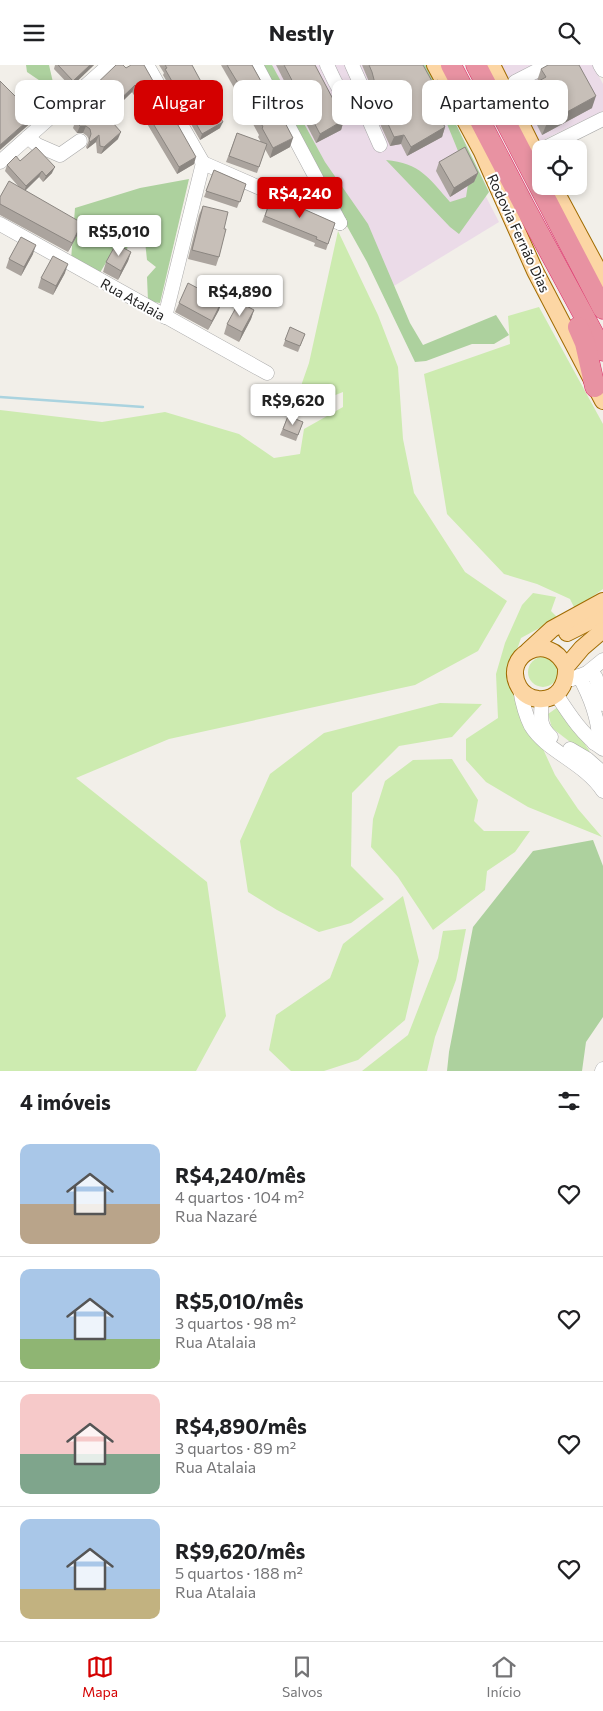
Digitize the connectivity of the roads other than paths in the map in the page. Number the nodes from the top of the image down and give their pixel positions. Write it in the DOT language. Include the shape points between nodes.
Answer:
graph roads {
  1 [pos="109,65"];
  2 [pos="147,65"];
  3 [pos="256,65"];
  4 [pos="326,65"];
  5 [pos="352,65"];
  6 [pos="436,65"];
  7 [pos="451,65"];
  8 [pos="476,65"];
  9 [pos="492,65"];
  10 [pos="548,65"];
  11 [pos="600,65"];
  12 [pos="603,71"];
  13 [pos="334,80"];
  14 [pos="359,80"];
  15 [pos="519,80"];
  16 [pos="603,119"];
  17 [pos="371,125"];
  18 [pos="28,137"];
  19 [pos="532,140"];
  20 [pos="565,140"];
  21 [pos="80,141"];
  22 [pos="380,145"];
  23 [pos="0,162"];
  24 [pos="203,163"];
  25 [pos="558,195"];
  26 [pos="522,201"];
  27 [pos="0,224"];
  28 [pos="603,279"];
  29 [pos="603,309"];
  30 [pos="165,317"];
  31 [pos="603,351"];
  32 [pos="267,373"];
  33 [pos="599,394"];
  34 [pos="603,601"];
  35 [pos="603,615"];
  36 [pos="603,630"];
  37 [pos="603,644"];
  38 [pos="535,649"];
  39 [pos="603,660"];
  40 [pos="566,681"];
  41 [pos="520,689"];
  42 [pos="603,704"];
  43 [pos="599,746"];
  44 [pos="587,759"];
  45 [pos="603,765"];
  46 [pos="603,773"];
  47 [pos="603,791"];
  1 -- 18 [label="street"];
  2 -- 24 [label="street"];
  3 -- 24 [label="street" via="340,223"];
  4 -- 13 [label="street"];
  5 -- 14 [label="street"];
  6 -- 33 [label="main road, Rodovia Fernão Dias" via="482,152 535,271"];
  7 -- 26 [label="highway, Rodovia Fernão Dias"];
  8 -- 29 [label="highway"];
  9 -- 19 [label="main road"];
  10 -- 15 [label="street"];
  11 -- 12 [label="street"];
  16 -- 20 [label="street"];
  17 -- 22 [label="street"];
  18 -- 21 [label="street" via="37,145 60,155"];
  18 -- 23 [label="street"];
  24 -- 30 [label="street"];
  25 -- 28 [label="main road"];
  26 -- 31 [label="highway, Rodovia Fernão Dias"];
  26 -- 33 [label="highway" via="585,343"];
  27 -- 30 [label="street, Rua Atalaia"];
  30 -- 32 [label="street, Rua Atalaia"];
  34 -- 38 [label="main road" via="552,629"];
  35 -- 38 [label="main road"];
  36 -- 40 [label="main road" via="582,648"];
  37 -- 40 [label="main road"];
  38 -- 40 [label="main road" via="550,649 557,653"];
  38 -- 41 [label="main road" via="521,657 517,664 516,681"];
  39 -- 40 [label="street"];
  40 -- 41 [label="main road" via="530,697"];
  40 -- 42 [label="street" via="594,675"];
  40 -- 43 [label="street" via="570,715"];
  40 -- 43 [label="street" via="588,691 598,724"];
  40 -- 44 [label="street" via="540,723 552,738"];
  41 -- 47 [label="street" via="532,727 546,742 598,782"];
  44 -- 45 [label="street"];
  44 -- 46 [label="street"];
}
